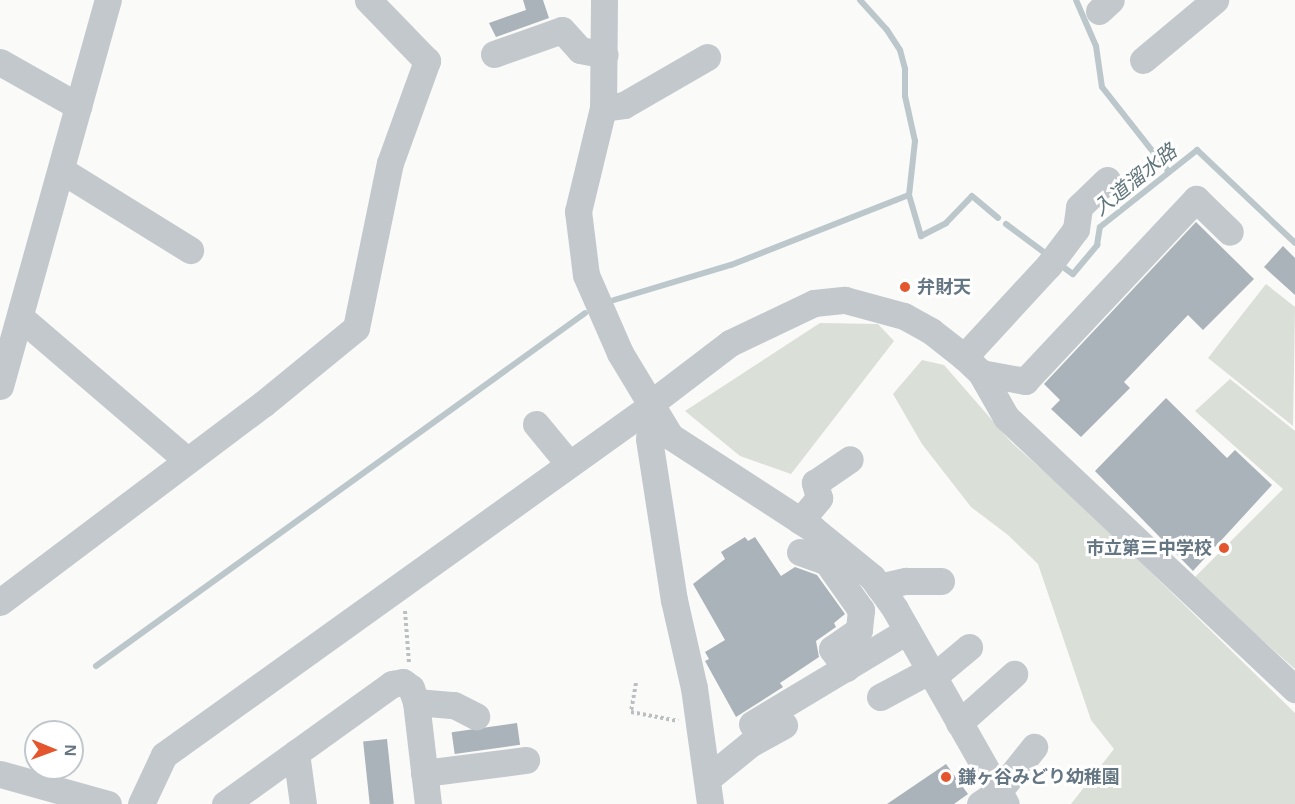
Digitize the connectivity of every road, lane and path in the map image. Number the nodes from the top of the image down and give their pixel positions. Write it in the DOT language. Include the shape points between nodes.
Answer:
graph roads {
  1 [pos="368,0"];
  2 [pos="604,0"];
  3 [pos="1215,0"];
  4 [pos="98,3"];
  5 [pos="494,54"];
  6 [pos="605,55"];
  7 [pos="708,57"];
  8 [pos="1143,60"];
  9 [pos="0,62"];
  10 [pos="78,106"];
  11 [pos="603,108"];
  12 [pos="61,170"];
  13 [pos="1107,180"];
  14 [pos="1230,232"];
  15 [pos="190,250"];
  16 [pos="20,317"];
  17 [pos="973,365"];
  18 [pos="0,386"];
  19 [pos="650,405"];
  20 [pos="536,424"];
  21 [pos="850,459"];
  22 [pos="187,460"];
  23 [pos="569,464"];
  24 [pos="800,521"];
  25 [pos="800,552"];
  26 [pos="941,581"];
  27 [pos="879,587"];
  28 [pos="0,602"];
  29 [pos="404,606"];
  30 [pos="907,631"];
  31 [pos="407,634"];
  32 [pos="969,647"];
  33 [pos="846,668"];
  34 [pos="931,674"];
  35 [pos="1014,674"];
  36 [pos="636,682"];
  37 [pos="1295,689"];
  38 [pos="880,697"];
  39 [pos="416,702"];
  40 [pos="476,716"];
  41 [pos="800,717"];
  42 [pos="959,723"];
  43 [pos="752,724"];
  44 [pos="702,746"];
  45 [pos="1034,747"];
  46 [pos="296,753"];
  47 [pos="516,767"];
  48 [pos="0,774"];
  49 [pos="426,787"];
  50 [pos="709,792"];
  51 [pos="35,793"];
  52 [pos="995,800"];
  53 [pos="108,804"];
  54 [pos="141,804"];
  55 [pos="225,804"];
  56 [pos="303,804"];
  1 -- 22 [label="street" via="427,61 390,163 356,328"];
  2 -- 6 [label="street"];
  3 -- 8 [label="street"];
  4 -- 10 [label="street"];
  5 -- 6 [label="street" via="562,30 580,50"];
  6 -- 11 [label="street"];
  7 -- 11 [label="street" via="624,105"];
  9 -- 10 [label="street"];
  10 -- 12 [label="street"];
  11 -- 19 [label="street" via="584,174 578,211 579,241 586,275 607,324"];
  12 -- 15 [label="street"];
  12 -- 16 [label="street"];
  13 -- 17 [label="street" via="1080,207 1076,229"];
  14 -- 17 [label="street" via="1196,199 1025,381"];
  16 -- 18 [label="street"];
  16 -- 22 [label="street"];
  17 -- 19 [label="street" via="931,331 904,316 875,306 829,301 814,303 730,343"];
  17 -- 37 [label="street" via="1006,417"];
  19 -- 23 [label="street"];
  19 -- 24 [label="street" via="679,443"];
  19 -- 44 [label="street" via="649,439"];
  20 -- 23 [label="street"];
  21 -- 24 [label="street" via="815,483 819,498"];
  22 -- 28 [label="street"];
  23 -- 54 [label="street" via="164,755"];
  24 -- 27 [label="street" via="850,557"];
  25 -- 33 [label="street" via="828,562 861,610 859,630 832,649"];
  26 -- 27 [label="street" via="906,581"];
  27 -- 30 [label="street"];
  29 -- 31 [label="path"];
  30 -- 33 [label="street"];
  30 -- 34 [label="street"];
  32 -- 34 [label="street"];
  33 -- 43 [label="street"];
  34 -- 38 [label="street"];
  34 -- 42 [label="street"];
  35 -- 42 [label="street"];
  36 -- 44 [label="path" via="630,712 677,720 690,745"];
  39 -- 40 [label="street" via="454,705"];
  39 -- 46 [label="street" via="411,688 402,682 392,684"];
  39 -- 49 [label="street"];
  41 -- 50 [label="street" via="750,744"];
  42 -- 52 [label="street"];
  44 -- 50 [label="street"];
  45 -- 52 [label="street"];
  46 -- 55 [label="street"];
  46 -- 56 [label="street"];
  47 -- 49 [label="street"];
  48 -- 51 [label="street"];
  51 -- 53 [label="street"];
}
